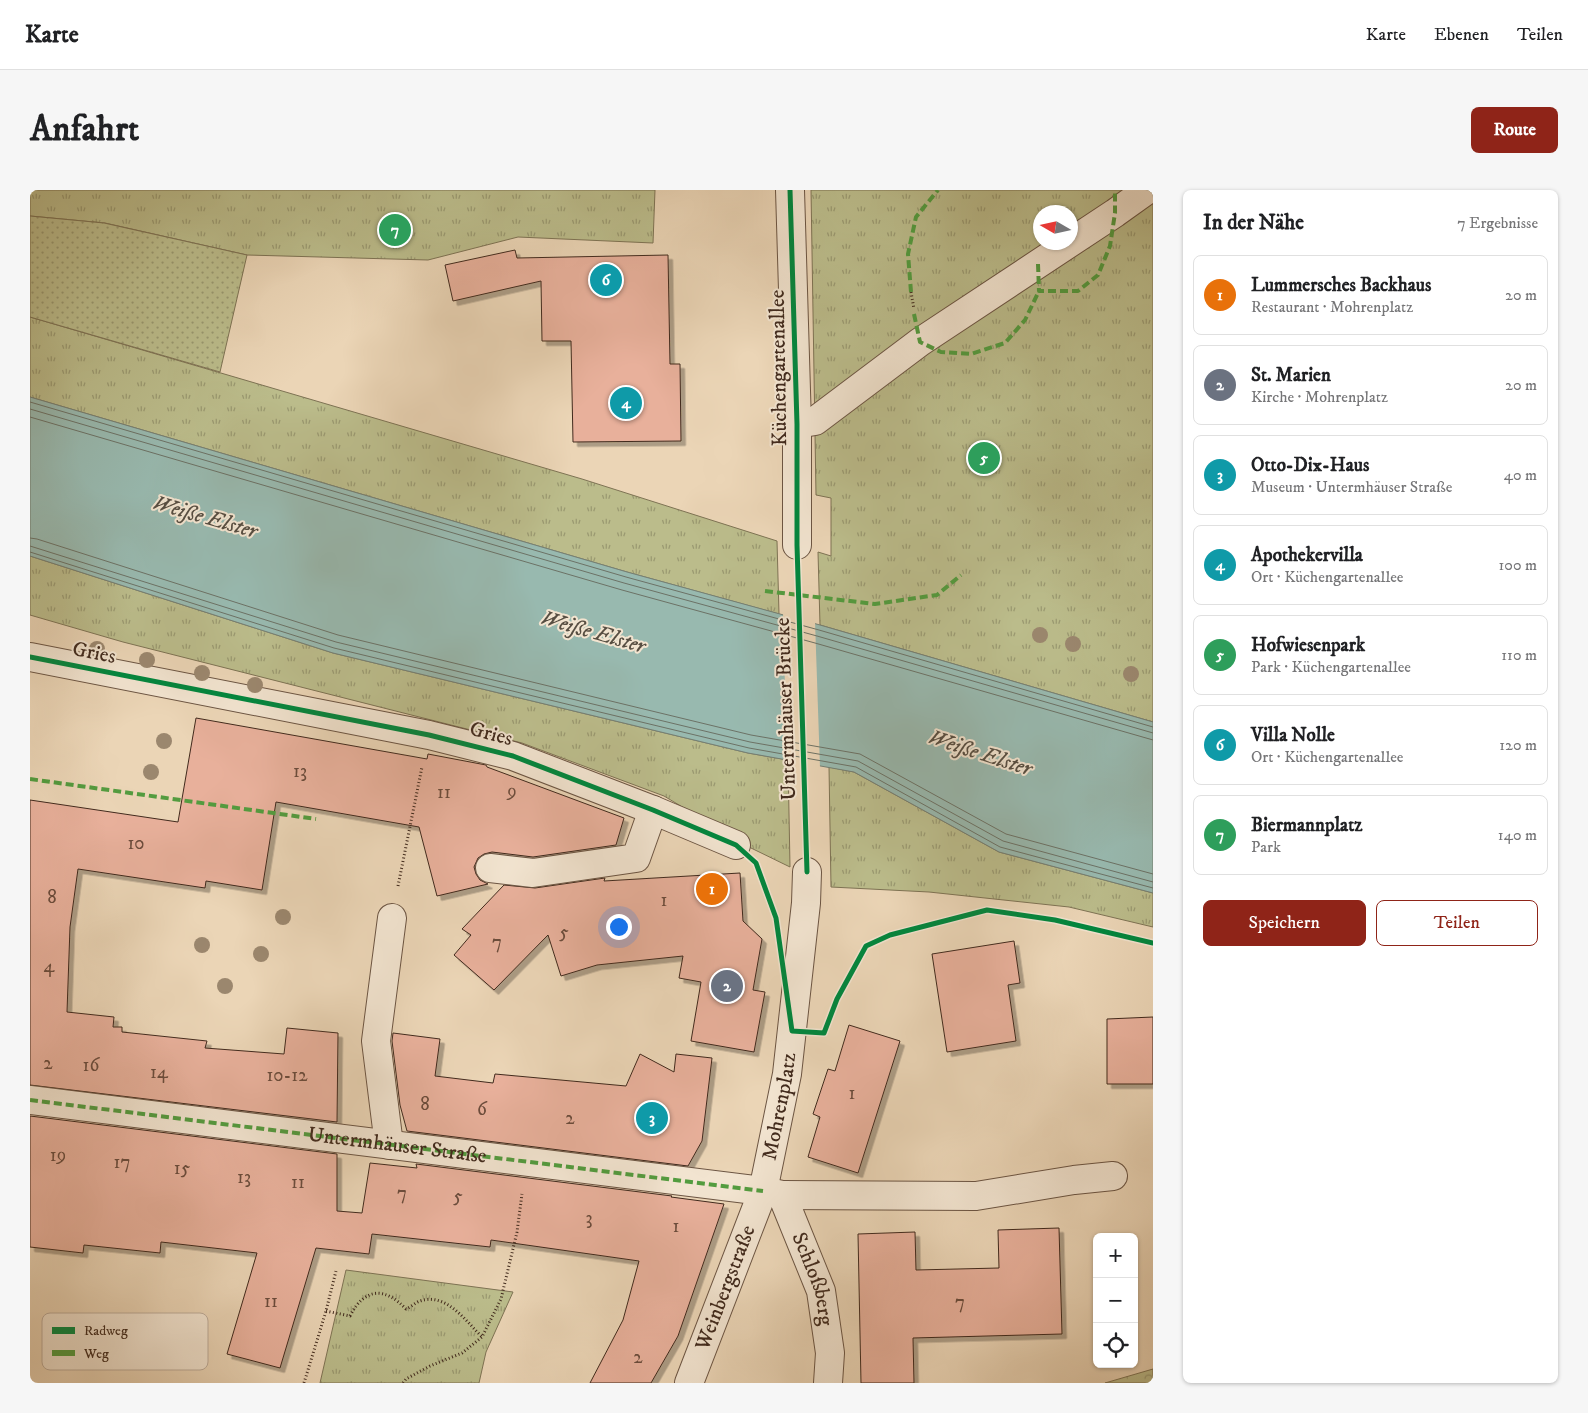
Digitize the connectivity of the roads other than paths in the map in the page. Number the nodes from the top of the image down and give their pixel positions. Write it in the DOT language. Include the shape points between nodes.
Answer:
graph roads {
  1 [pos="790,190"];
  2 [pos="1148,190"];
  3 [pos="797,424"];
  4 [pos="797,545"];
  5 [pos="30,657"];
  6 [pos="653,810"];
  7 [pos="736,845"];
  8 [pos="490,868"];
  9 [pos="807,872"];
  10 [pos="392,918"];
  11 [pos="30,1100"];
  12 [pos="389,1146"];
  13 [pos="1113,1176"];
  14 [pos="773,1193"];
  15 [pos="689,1383"];
  16 [pos="828,1383"];
  1 -- 3 [label="street, Küchengartenallee"];
  2 -- 3 [label="street" via="920,342 815,421"];
  3 -- 4 [label="street, Küchengartenallee"];
  5 -- 6 [label="street, Gries" via="429,735 514,756"];
  6 -- 7 [label="street, Gries"];
  6 -- 8 [label="street" via="636,858 533,873"];
  9 -- 14 [label="street, Mohrenplatz"];
  10 -- 12 [label="street" via="376,1041"];
  11 -- 12 [label="street, Untermhäuser Straße"];
  12 -- 14 [label="street, Untermhäuser Straße"];
  13 -- 14 [label="street, Untermhäuser Straße" via="976,1196"];
  14 -- 15 [label="street, Weinbergstraße"];
  14 -- 16 [label="street, Schloßberg" via="821,1291 830,1353"];
}
